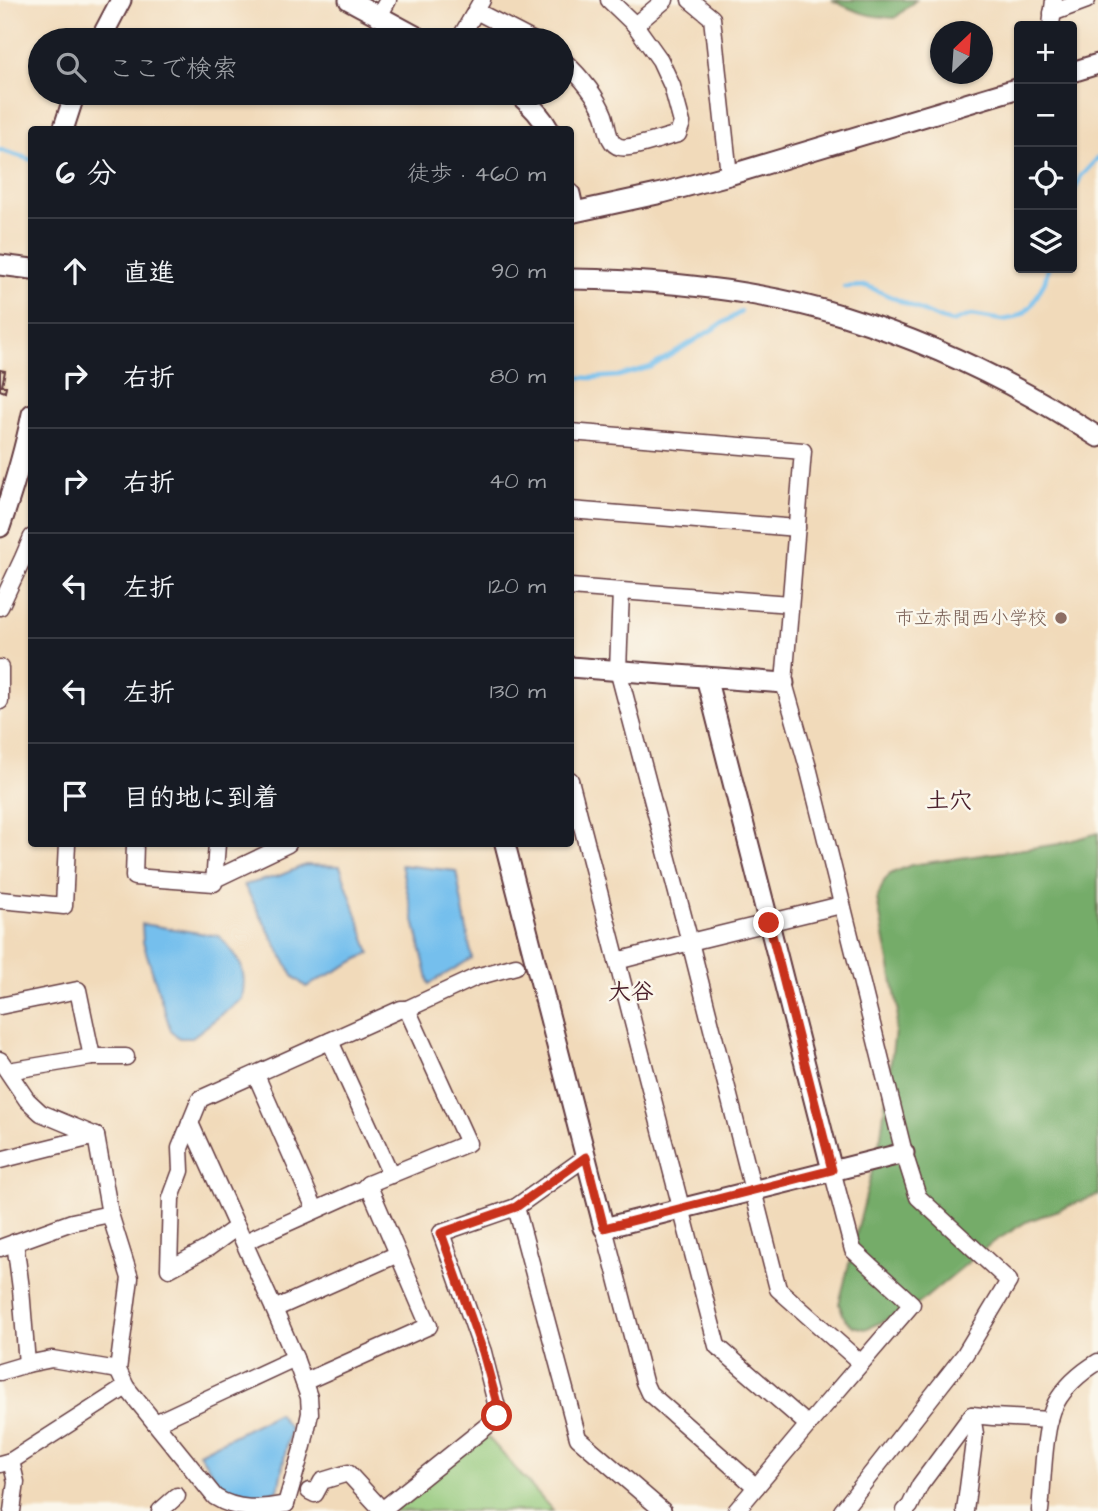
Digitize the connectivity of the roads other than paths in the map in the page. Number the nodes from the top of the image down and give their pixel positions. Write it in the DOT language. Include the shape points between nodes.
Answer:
graph roads {
  1 [pos="121,0"];
  2 [pos="349,0"];
  3 [pos="609,0"];
  4 [pos="665,0"];
  5 [pos="690,0"];
  6 [pos="1087,0"];
  7 [pos="479,5"];
  8 [pos="384,8"];
  9 [pos="1052,13"];
  10 [pos="635,25"];
  11 [pos="106,28"];
  12 [pos="408,28"];
  13 [pos="466,28"];
  14 [pos="514,28"];
  15 [pos="1098,64"];
  16 [pos="1077,70"];
  17 [pos="574,73"];
  18 [pos="1014,90"];
  19 [pos="71,105"];
  20 [pos="532,105"];
  21 [pos="64,126"];
  22 [pos="547,126"];
  23 [pos="729,175"];
  24 [pos="574,207"];
  25 [pos="0,265"];
  26 [pos="28,268"];
  27 [pos="574,279"];
  28 [pos="28,432"];
  29 [pos="574,432"];
  30 [pos="1098,437"];
  31 [pos="574,509"];
  32 [pos="0,527"];
  33 [pos="797,528"];
  34 [pos="28,546"];
  35 [pos="574,587"];
  36 [pos="621,591"];
  37 [pos="790,604"];
  38 [pos="0,607"];
  39 [pos="574,667"];
  40 [pos="0,668"];
  41 [pos="618,670"];
  42 [pos="706,677"];
  43 [pos="784,683"];
  44 [pos="0,701"];
  45 [pos="574,795"];
  46 [pos="66,847"];
  47 [pos="135,847"];
  48 [pos="217,847"];
  49 [pos="282,847"];
  50 [pos="506,847"];
  51 [pos="215,879"];
  52 [pos="0,900"];
  53 [pos="841,905"];
  54 [pos="769,923"];
  55 [pos="690,942"];
  56 [pos="617,961"];
  57 [pos="516,966"];
  58 [pos="0,1006"];
  59 [pos="407,1009"];
  60 [pos="330,1041"];
  61 [pos="92,1057"];
  62 [pos="126,1057"];
  63 [pos="4,1065"];
  64 [pos="256,1075"];
  65 [pos="190,1123"];
  66 [pos="96,1136"];
  67 [pos="904,1153"];
  68 [pos="586,1157"];
  69 [pos="0,1160"];
  70 [pos="832,1170"];
  71 [pos="391,1175"];
  72 [pos="368,1184"];
  73 [pos="754,1190"];
  74 [pos="516,1207"];
  75 [pos="315,1209"];
  76 [pos="682,1209"];
  77 [pos="110,1214"];
  78 [pos="237,1227"];
  79 [pos="604,1228"];
  80 [pos="245,1242"];
  81 [pos="7,1245"];
  82 [pos="398,1254"];
  83 [pos="274,1309"];
  84 [pos="295,1358"];
  85 [pos="1098,1362"];
  86 [pos="861,1363"];
  87 [pos="27,1364"];
  88 [pos="118,1370"];
  89 [pos="0,1372"];
  90 [pos="304,1382"];
  91 [pos="126,1387"];
  92 [pos="972,1415"];
  93 [pos="1050,1420"];
  94 [pos="155,1423"];
  95 [pos="808,1424"];
  96 [pos="6,1463"];
  97 [pos="756,1487"];
  98 [pos="309,1491"];
  99 [pos="177,1496"];
  100 [pos="289,1507"];
  101 [pos="11,1511"];
  102 [pos="160,1511"];
  103 [pos="382,1511"];
  104 [pos="663,1511"];
  105 [pos="736,1511"];
  106 [pos="842,1511"];
  107 [pos="905,1511"];
  108 [pos="965,1511"];
  109 [pos="1040,1511"];
  1 -- 11 [label="street"];
  2 -- 8 [label="street"];
  3 -- 10 [label="street"];
  4 -- 10 [label="street"];
  5 -- 23 [label="street" via="712,18"];
  6 -- 9 [label="street"];
  7 -- 13 [label="street"];
  7 -- 14 [label="street"];
  8 -- 12 [label="street"];
  10 -- 17 [label="street" via="672,86 682,123 678,134 617,147 604,113"];
  15 -- 16 [label="street"];
  18 -- 23 [label="street"];
  19 -- 21 [label="street"];
  20 -- 22 [label="street"];
  23 -- 24 [label="street"];
  25 -- 26 [label="street"];
  27 -- 30 [label="street" via="678,284 764,297 844,316 978,368"];
  28 -- 32 [label="street"];
  29 -- 33 [label="street" via="803,451"];
  31 -- 33 [label="street"];
  33 -- 37 [label="street"];
  34 -- 38 [label="street"];
  35 -- 36 [label="street"];
  36 -- 37 [label="street"];
  36 -- 41 [label="street"];
  37 -- 43 [label="street"];
  39 -- 41 [label="street"];
  40 -- 44 [label="street"];
  41 -- 42 [label="street"];
  41 -- 55 [label="street"];
  42 -- 43 [label="street"];
  42 -- 54 [label="street"];
  43 -- 53 [label="street"];
  45 -- 56 [label="street"];
  46 -- 52 [label="street" via="64,906"];
  47 -- 51 [label="street" via="134,877 214,883"];
  48 -- 51 [label="street"];
  49 -- 51 [label="street"];
  50 -- 68 [label="street"];
  53 -- 54 [label="street"];
  53 -- 67 [label="street"];
  54 -- 55 [label="street"];
  54 -- 70 [label="street"];
  55 -- 56 [label="street"];
  55 -- 73 [label="street"];
  56 -- 76 [label="street"];
  57 -- 59 [label="street" via="476,977"];
  58 -- 61 [label="street" via="78,990"];
  59 -- 60 [label="street"];
  59 -- 71 [label="street" via="468,1143"];
  60 -- 64 [label="street"];
  60 -- 71 [label="street"];
  61 -- 62 [label="street"];
  61 -- 63 [label="street"];
  63 -- 66 [label="street" via="41,1113"];
  64 -- 65 [label="street" via="200,1099"];
  64 -- 75 [label="street"];
  65 -- 78 [label="street"];
  65 -- 78 [label="street" via="180,1148 181,1171 171,1198 169,1269"];
  66 -- 69 [label="street"];
  66 -- 77 [label="street"];
  67 -- 70 [label="street"];
  67 -- 106 [label="street" via="918,1197 1009,1281 965,1354"];
  68 -- 74 [label="street"];
  68 -- 79 [label="street"];
  70 -- 73 [label="street"];
  70 -- 86 [label="street" via="853,1250 912,1304"];
  71 -- 72 [label="street"];
  72 -- 75 [label="street"];
  72 -- 82 [label="street"];
  73 -- 76 [label="street"];
  73 -- 86 [label="street" via="779,1289"];
  74 -- 103 [label="street" via="441,1233 483,1352 497,1416"];
  74 -- 104 [label="street" via="578,1438"];
  75 -- 80 [label="street"];
  76 -- 79 [label="street"];
  76 -- 95 [label="street" via="717,1346"];
  77 -- 81 [label="street"];
  77 -- 88 [label="street" via="130,1278"];
  78 -- 80 [label="street"];
  79 -- 97 [label="street" via="649,1393"];
  80 -- 83 [label="street"];
  81 -- 87 [label="street" via="21,1289"];
  82 -- 83 [label="street"];
  82 -- 90 [label="street" via="429,1326"];
  83 -- 84 [label="street"];
  84 -- 90 [label="street"];
  84 -- 94 [label="street"];
  85 -- 93 [label="street" via="1069,1385 1054,1405"];
  86 -- 95 [label="street"];
  87 -- 88 [label="street" via="52,1359"];
  87 -- 89 [label="street"];
  88 -- 91 [label="street"];
  90 -- 100 [label="street" via="310,1413"];
  91 -- 94 [label="street"];
  91 -- 96 [label="street"];
  92 -- 93 [label="street"];
  92 -- 107 [label="street"];
  92 -- 108 [label="street" via="975,1434"];
  93 -- 109 [label="street"];
  94 -- 100 [label="street" via="224,1503 260,1510"];
  95 -- 97 [label="street"];
  96 -- 101 [label="street" via="16,1482"];
  97 -- 105 [label="street"];
  98 -- 103 [label="street" via="315,1494 322,1481 348,1473"];
  99 -- 102 [label="street"];
}
